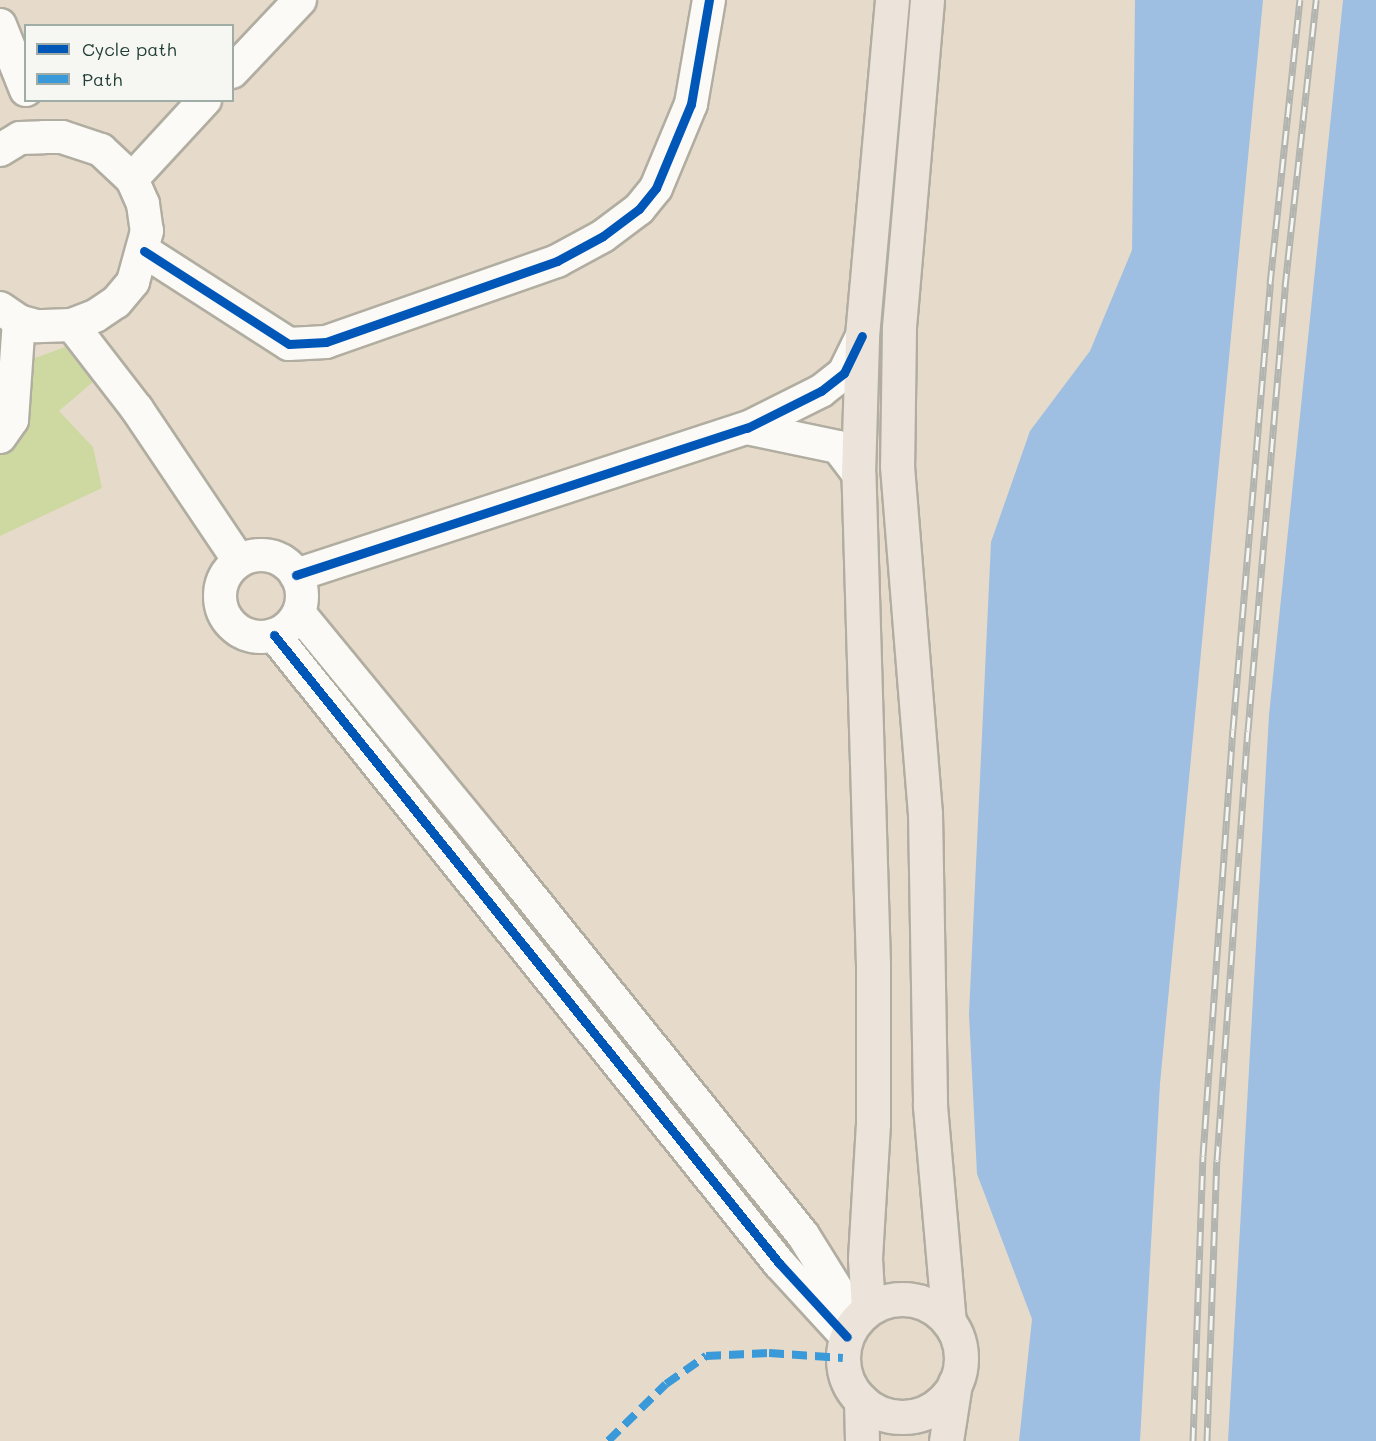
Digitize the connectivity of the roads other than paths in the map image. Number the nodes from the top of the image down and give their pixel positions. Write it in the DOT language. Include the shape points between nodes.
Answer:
graph roads {
  1 [pos="300,0"];
  2 [pos="709,0"];
  3 [pos="892,0"];
  4 [pos="927,0"];
  5 [pos="0,25"];
  6 [pos="234,70"];
  7 [pos="24,85"];
  8 [pos="31,102"];
  9 [pos="203,102"];
  10 [pos="44,137"];
  11 [pos="2,142"];
  12 [pos="132,179"];
  13 [pos="144,251"];
  14 [pos="9,315"];
  15 [pos="72,325"];
  16 [pos="862,336"];
  17 [pos="747,428"];
  18 [pos="0,437"];
  19 [pos="858,474"];
  20 [pos="239,561"];
  21 [pos="296,575"];
  22 [pos="299,614"];
  23 [pos="274,635"];
  24 [pos="859,1320"];
  25 [pos="949,1322"];
  26 [pos="955,1383"];
  27 [pos="861,1400"];
  28 [pos="862,1441"];
  29 [pos="946,1441"];
  1 -- 6 [label="street"];
  2 -- 13 [label="street" via="691,104 656,188 639,209 603,236 557,261 326,342 290,344"];
  3 -- 16 [label="highway"];
  4 -- 25 [label="highway" via="899,329 897,466 925,813 930,1107"];
  5 -- 7 [label="street"];
  8 -- 10 [label="street"];
  9 -- 12 [label="street"];
  10 -- 11 [label="street"];
  10 -- 12 [label="street" via="62,137 101,150"];
  12 -- 13 [label="street" via="143,204"];
  13 -- 15 [label="street" via="133,282 116,302"];
  14 -- 15 [label="street" via="54,327"];
  14 -- 18 [label="street" via="12,420"];
  15 -- 20 [label="street" via="137,409"];
  16 -- 17 [label="street" via="844,373 821,391"];
  16 -- 19 [label="highway"];
  17 -- 19 [label="street" via="838,447"];
  17 -- 21 [label="street"];
  19 -- 24 [label="highway" via="873,965 873,1123"];
  20 -- 21 [label="street" via="271,556"];
  20 -- 23 [label="street" via="221,586 226,618 252,636"];
  21 -- 22 [label="street" via="302,590"];
  22 -- 23 [label="street"];
  22 -- 24 [label="street" via="803,1235"];
  23 -- 24 [label="street" via="778,1263"];
  24 -- 25 [label="highway" via="890,1300 906,1299 923,1302"];
  24 -- 27 [label="highway" via="845,1373"];
  25 -- 26 [label="highway" via="960,1351"];
  26 -- 27 [label="highway" via="947,1396 920,1414 888,1415"];
  26 -- 29 [label="highway"];
  27 -- 28 [label="highway"];
}
